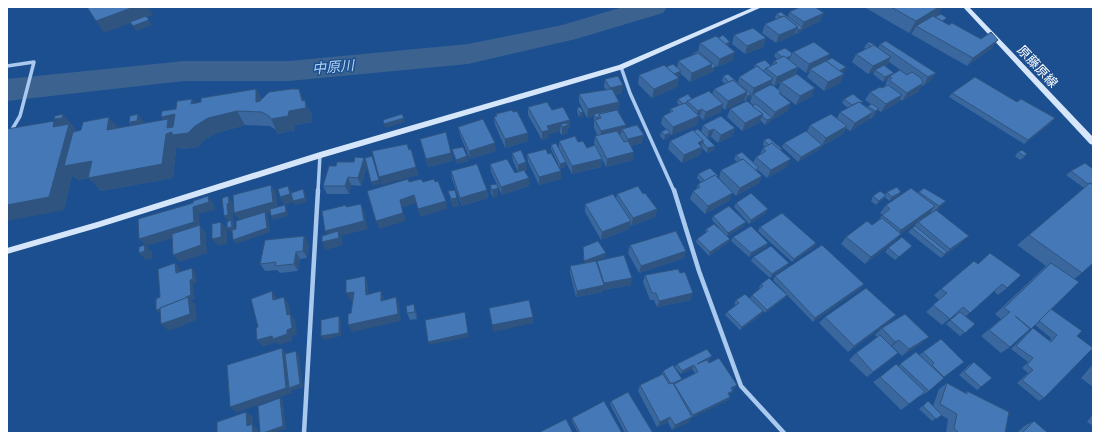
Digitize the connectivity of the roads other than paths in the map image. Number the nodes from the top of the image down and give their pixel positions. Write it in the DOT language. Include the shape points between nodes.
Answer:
graph roads {
  1 [pos="759,7"];
  2 [pos="966,7"];
  3 [pos="7,66"];
  4 [pos="621,66"];
  5 [pos="7,138"];
  6 [pos="1093,142"];
  7 [pos="320,155"];
  8 [pos="7,251"];
  9 [pos="304,433"];
  10 [pos="784,433"];
  1 -- 4 [label="street"];
  2 -- 6 [label="street, 原藤原線"];
  3 -- 5 [label="street" via="34,62 20,116"];
  4 -- 7 [label="street"];
  4 -- 10 [label="street" via="630,93 673,188 699,271 741,386"];
  7 -- 8 [label="street"];
  7 -- 9 [label="street"];
}
